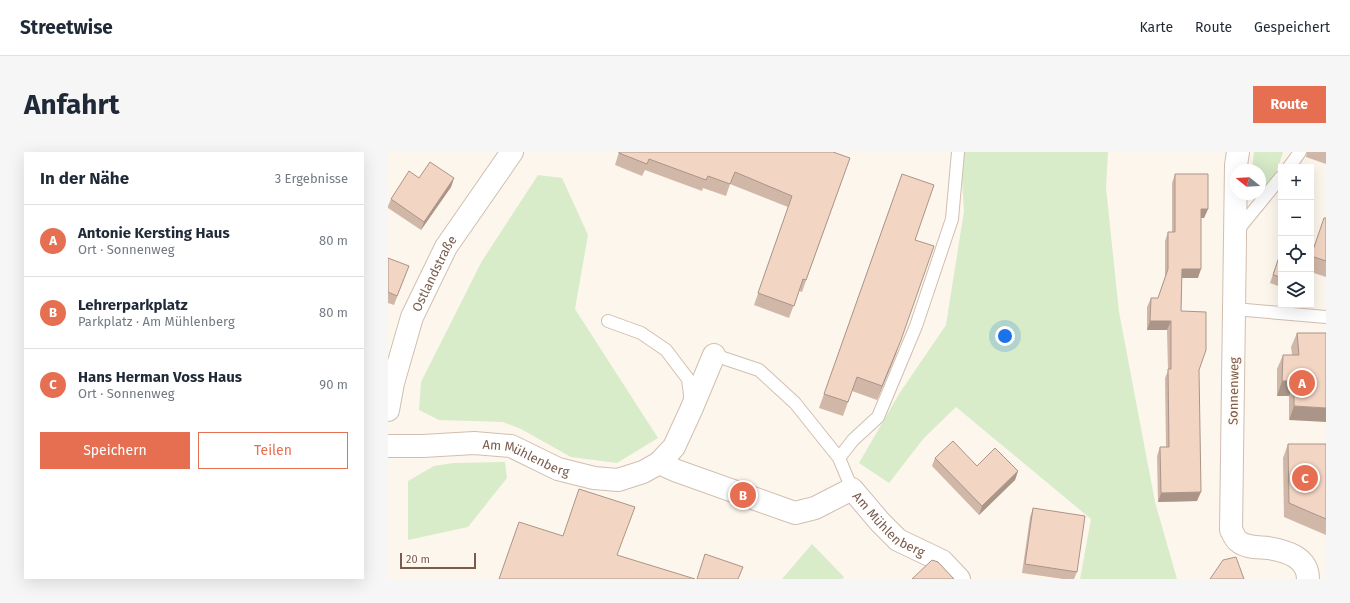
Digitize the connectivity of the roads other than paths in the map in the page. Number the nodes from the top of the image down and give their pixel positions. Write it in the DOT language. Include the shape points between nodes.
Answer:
graph roads {
  1 [pos="512,152"];
  2 [pos="958,152"];
  3 [pos="1238,152"];
  4 [pos="1300,152"];
  5 [pos="1291,164"];
  6 [pos="1278,181"];
  7 [pos="1235,234"];
  8 [pos="1234,309"];
  9 [pos="1326,317"];
  10 [pos="608,321"];
  11 [pos="714,355"];
  12 [pos="388,410"];
  13 [pos="692,410"];
  14 [pos="388,446"];
  15 [pos="839,458"];
  16 [pos="659,463"];
  17 [pos="852,489"];
  18 [pos="960,579"];
  19 [pos="1308,579"];
  1 -- 12 [label="street, Ostlandstraße" via="446,247 412,317"];
  2 -- 15 [label="lane" via="952,219 916,326 878,416"];
  3 -- 7 [label="street, Sonnenweg"];
  4 -- 5 [label="lane"];
  6 -- 7 [label="lane"];
  7 -- 8 [label="street, Sonnenweg"];
  8 -- 9 [label="lane"];
  8 -- 19 [label="street, Sonnenweg" via="1231,530 1238,541 1250,547 1288,552 1302,560 1308,572"];
  10 -- 13 [label="lane" via="641,333 666,350 688,379"];
  11 -- 13 [label="street, Am Mühlenberg"];
  11 -- 15 [label="lane" via="759,370 802,411"];
  13 -- 16 [label="street, Am Mühlenberg" via="674,447"];
  14 -- 16 [label="street, Am Mühlenberg" via="474,443 511,446 558,469 600,479 618,480 644,472"];
  15 -- 17 [label="lane"];
  16 -- 17 [label="street, Am Mühlenberg" via="794,513 815,508"];
  17 -- 18 [label="street, Am Mühlenberg" via="898,540 942,561"];
}
